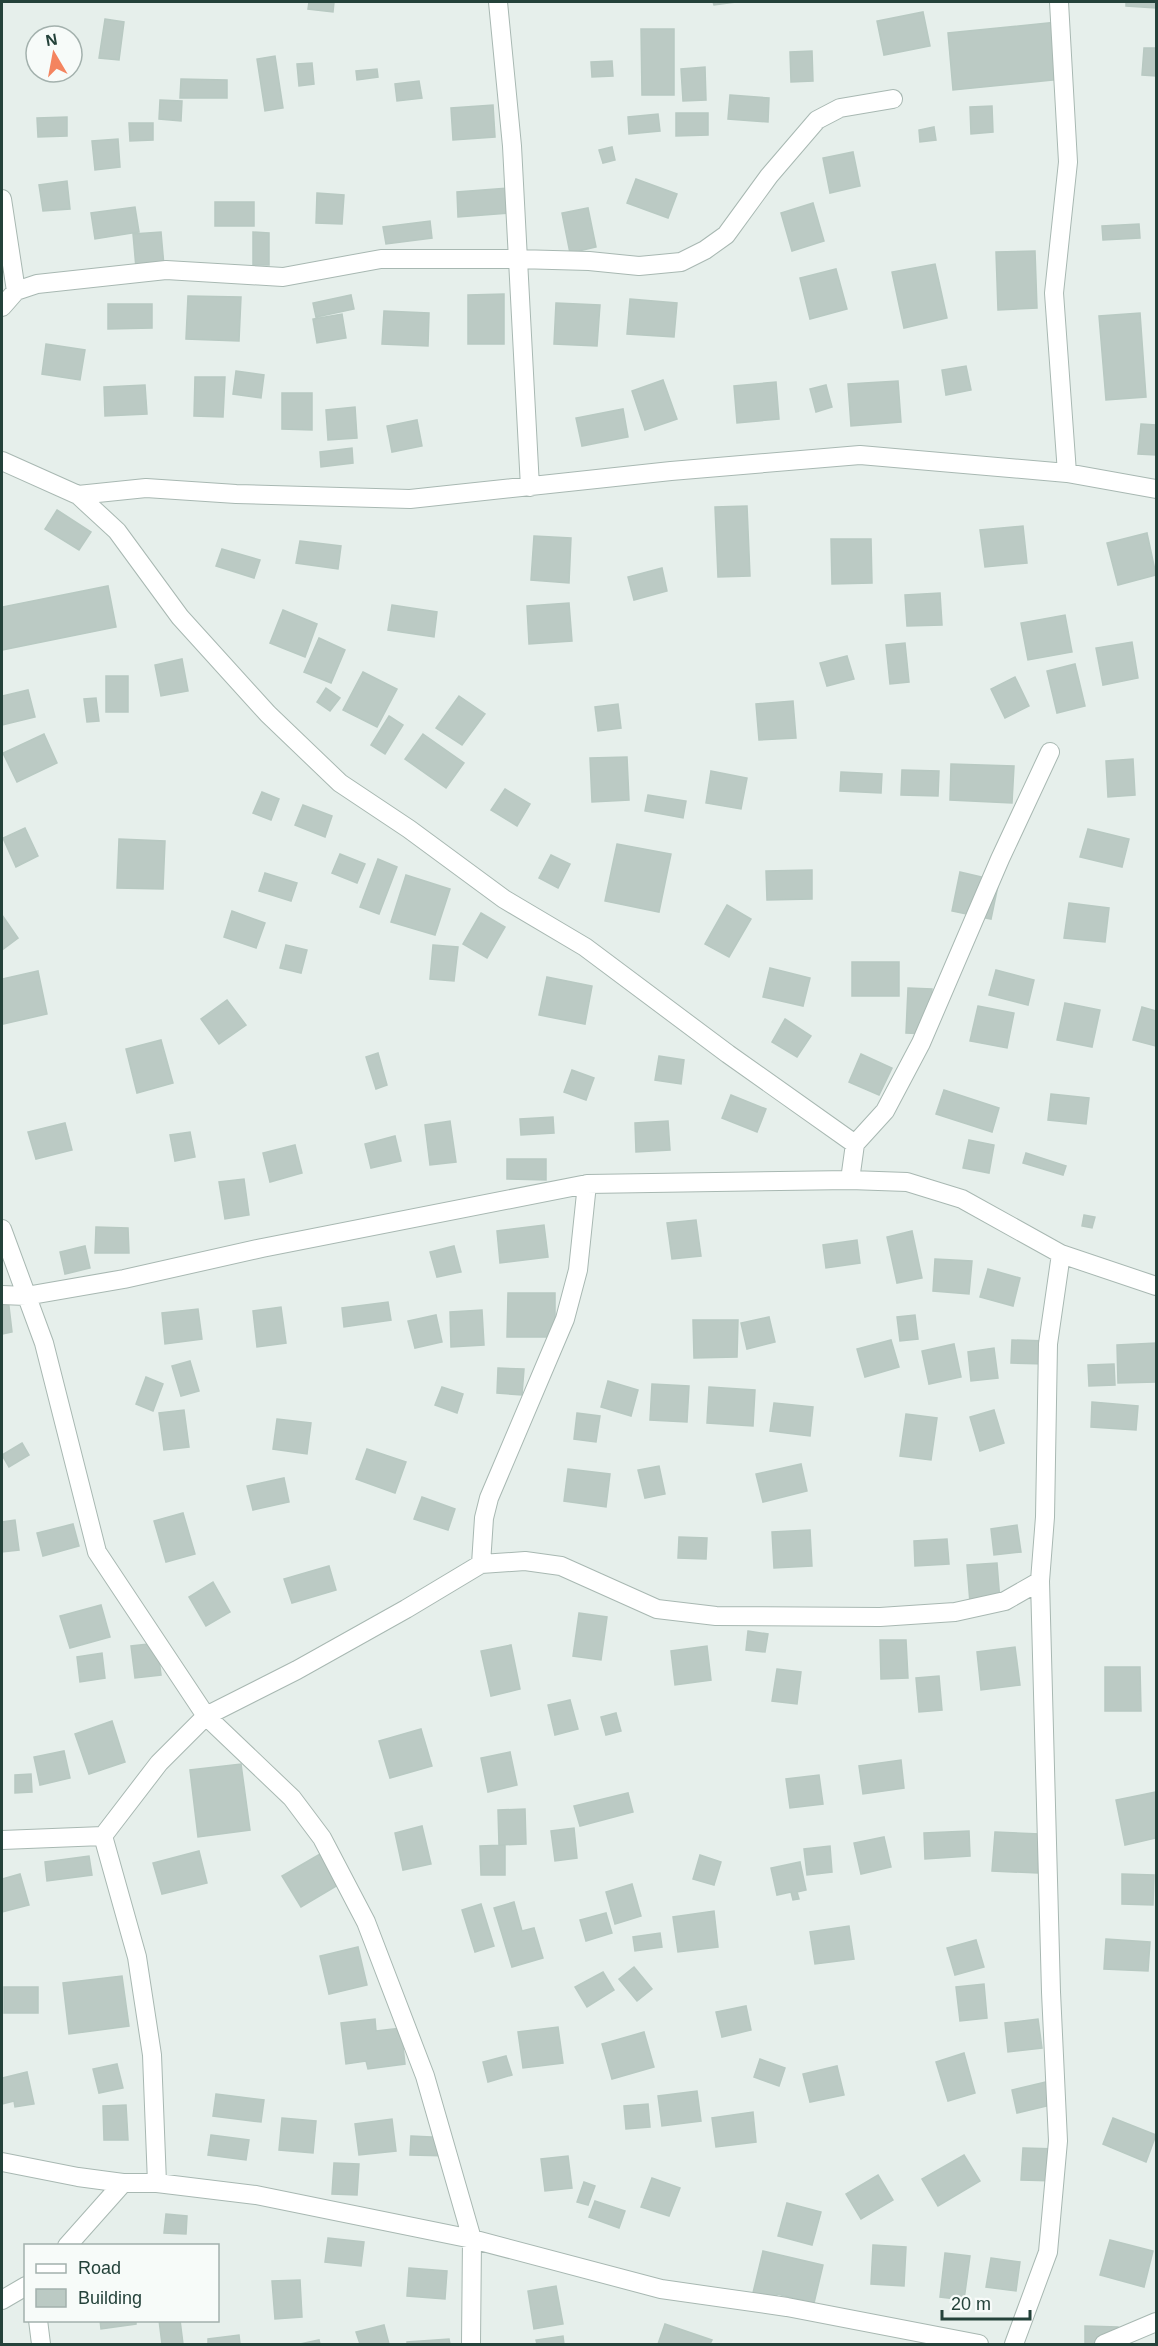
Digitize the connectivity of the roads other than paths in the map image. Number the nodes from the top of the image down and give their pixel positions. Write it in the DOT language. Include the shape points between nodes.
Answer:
graph roads {
  1 [pos="498,2"];
  2 [pos="1059,2"];
  3 [pos="893,99"];
  4 [pos="2,199"];
  5 [pos="517,259"];
  6 [pos="16,291"];
  7 [pos="2,307"];
  8 [pos="2,461"];
  9 [pos="1067,472"];
  10 [pos="530,487"];
  11 [pos="1156,489"];
  12 [pos="78,495"];
  13 [pos="1050,752"];
  14 [pos="855,1144"];
  15 [pos="850,1180"];
  16 [pos="587,1184"];
  17 [pos="2,1229"];
  18 [pos="1061,1254"];
  19 [pos="1156,1286"];
  20 [pos="2,1295"];
  21 [pos="26,1296"];
  22 [pos="481,1564"];
  23 [pos="1040,1581"];
  24 [pos="206,1716"];
  25 [pos="103,1836"];
  26 [pos="2,1840"];
  27 [pos="2,2162"];
  28 [pos="123,2183"];
  29 [pos="157,2183"];
  30 [pos="472,2239"];
  31 [pos="69,2244"];
  32 [pos="24,2287"];
  33 [pos="2,2300"];
  34 [pos="38,2322"];
  35 [pos="1156,2322"];
  36 [pos="41,2344"];
  37 [pos="471,2344"];
  38 [pos="979,2344"];
  39 [pos="1014,2344"];
  40 [pos="1104,2344"];
  1 -- 5 [label="street" via="512,146"];
  2 -- 9 [label="street" via="1068,162 1054,293"];
  3 -- 5 [label="street" via="840,108 816,120 726,235 681,262 639,266"];
  4 -- 6 [label="street"];
  5 -- 6 [label="street" via="381,258 283,277 166,270 38,284"];
  5 -- 10 [label="street"];
  6 -- 7 [label="street"];
  8 -- 12 [label="street"];
  9 -- 10 [label="street" via="860,455"];
  9 -- 11 [label="street"];
  10 -- 12 [label="street" via="410,499 146,488"];
  12 -- 14 [label="street" via="117,531 180,617 268,714 340,783 504,899 585,947"];
  13 -- 14 [label="street" via="921,1043 885,1111"];
  14 -- 15 [label="street"];
  15 -- 16 [label="street"];
  15 -- 18 [label="street" via="907,1182 962,1199"];
  16 -- 21 [label="street"];
  16 -- 22 [label="street" via="578,1270 565,1319 489,1498"];
  17 -- 21 [label="street"];
  18 -- 19 [label="street"];
  18 -- 23 [label="street" via="1048,1344 1046,1517"];
  20 -- 21 [label="street"];
  21 -- 24 [label="street" via="44,1343 97,1552"];
  22 -- 23 [label="street" via="525,1561 561,1566 657,1609 716,1616 880,1617 955,1612 1005,1601"];
  22 -- 24 [label="street" via="307,1664"];
  23 -- 39 [label="street" via="1058,2141 1048,2252"];
  24 -- 25 [label="street" via="159,1763"];
  24 -- 30 [label="street" via="292,1798 322,1838 366,1922 425,2076"];
  25 -- 26 [label="street"];
  25 -- 29 [label="street" via="137,1957 152,2055"];
  27 -- 28 [label="street"];
  28 -- 29 [label="street"];
  28 -- 31 [label="street"];
  29 -- 30 [label="street" via="256,2195"];
  30 -- 37 [label="street"];
  30 -- 38 [label="street" via="661,2289 787,2307"];
  32 -- 33 [label="street"];
  34 -- 36 [label="street"];
  35 -- 40 [label="street"];
}
